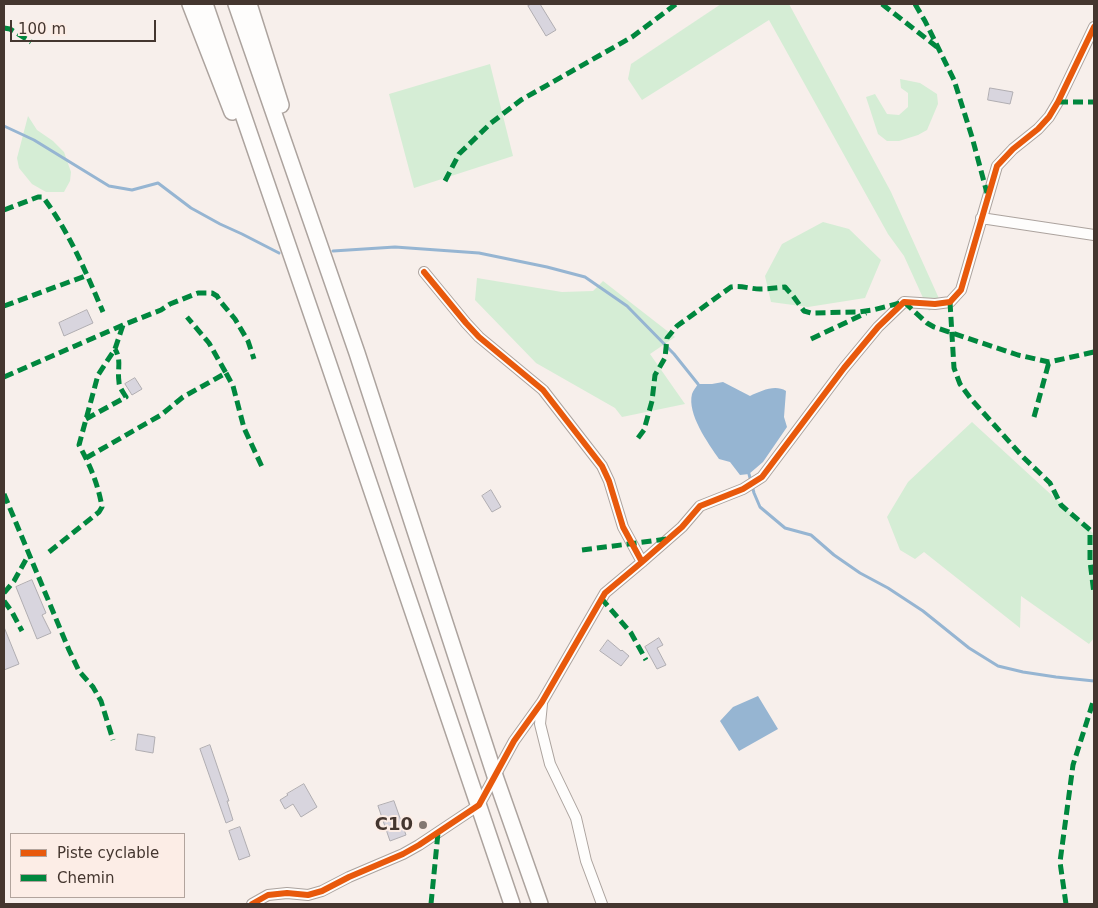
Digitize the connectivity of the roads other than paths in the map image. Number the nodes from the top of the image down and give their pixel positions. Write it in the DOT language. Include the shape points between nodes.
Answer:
graph roads {
  1 [pos="190,4"];
  2 [pos="205,4"];
  3 [pos="236,4"];
  4 [pos="249,4"];
  5 [pos="1094,27"];
  6 [pos="981,218"];
  7 [pos="1094,235"];
  8 [pos="424,272"];
  9 [pos="356,353"];
  10 [pos="328,359"];
  11 [pos="642,562"];
  12 [pos="542,702"];
  13 [pos="495,776"];
  14 [pos="479,805"];
  15 [pos="252,904"];
  16 [pos="512,904"];
  17 [pos="540,904"];
  18 [pos="602,904"];
  1 -- 10 [label="highway"];
  2 -- 10 [label="highway"];
  3 -- 9 [label="highway"];
  4 -- 9 [label="highway"];
  5 -- 6 [label="street" via="1050,117 997,166"];
  6 -- 7 [label="street"];
  6 -- 11 [label="street" via="961,290 950,302 904,302 844,368 762,477 743,489 700,506 682,527"];
  8 -- 11 [label="street" via="479,337 543,390 602,466 623,527"];
  9 -- 13 [label="highway"];
  10 -- 14 [label="highway"];
  11 -- 12 [label="street" via="604,593"];
  12 -- 13 [label="street" via="514,741"];
  12 -- 18 [label="street" via="540,724 550,764 576,818 586,861"];
  13 -- 14 [label="street"];
  13 -- 17 [label="highway"];
  14 -- 15 [label="street" via="419,846 322,891 308,895 268,895"];
  14 -- 16 [label="highway"];
}
